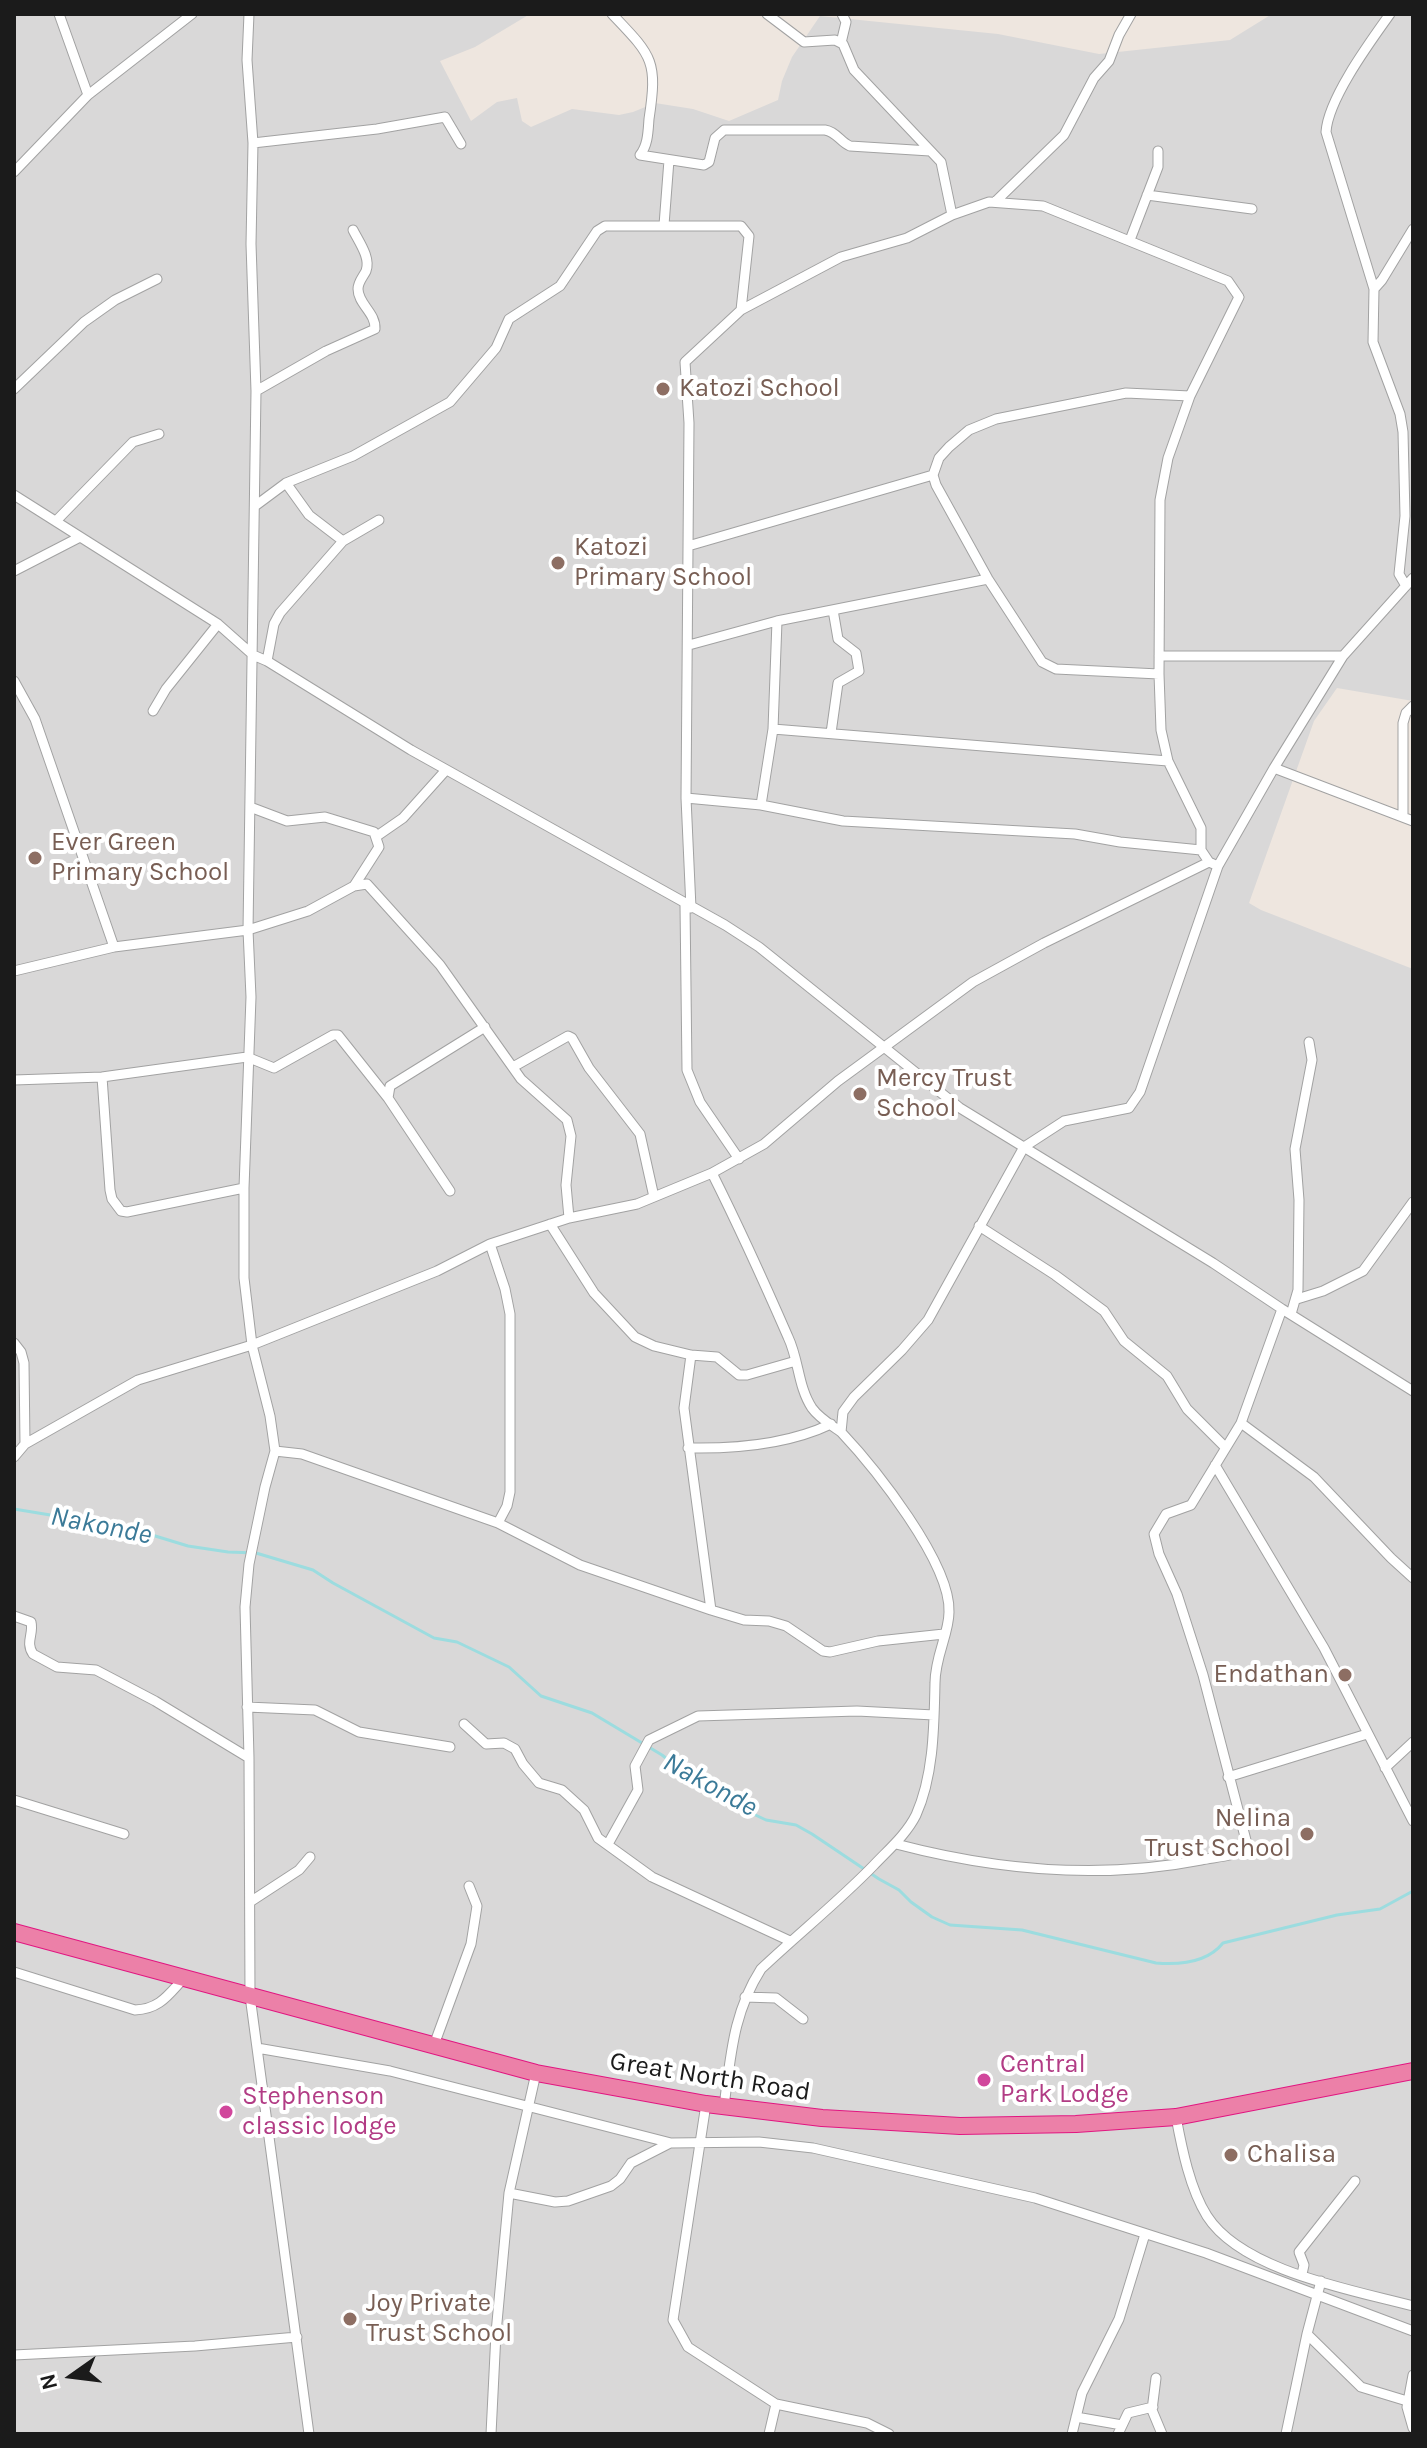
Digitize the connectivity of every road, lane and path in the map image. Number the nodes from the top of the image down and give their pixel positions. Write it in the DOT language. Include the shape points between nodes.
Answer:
graph roads {
  1 [pos="59,14"];
  2 [pos="192,14"];
  3 [pos="249,14"];
  4 [pos="612,14"];
  5 [pos="767,14"];
  6 [pos="842,14"];
  7 [pos="1131,14"];
  8 [pos="1390,14"];
  9 [pos="841,43"];
  10 [pos="88,95"];
  11 [pos="253,143"];
  12 [pos="461,144"];
  13 [pos="930,151"];
  14 [pos="1158,151"];
  15 [pos="669,160"];
  16 [pos="14,172"];
  17 [pos="1147,195"];
  18 [pos="995,202"];
  19 [pos="1252,209"];
  20 [pos="952,215"];
  21 [pos="664,225"];
  22 [pos="1413,229"];
  23 [pos="353,230"];
  24 [pos="1130,240"];
  25 [pos="157,279"];
  26 [pos="1374,289"];
  27 [pos="741,310"];
  28 [pos="14,389"];
  29 [pos="256,391"];
  30 [pos="1190,396"];
  31 [pos="159,434"];
  32 [pos="933,475"];
  33 [pos="286,483"];
  34 [pos="14,495"];
  35 [pos="255,506"];
  36 [pos="379,520"];
  37 [pos="56,521"];
  38 [pos="80,537"];
  39 [pos="343,541"];
  40 [pos="688,546"];
  41 [pos="14,571"];
  42 [pos="988,579"];
  43 [pos="1409,582"];
  44 [pos="833,610"];
  45 [pos="777,621"];
  46 [pos="218,624"];
  47 [pos="689,645"];
  48 [pos="253,655"];
  49 [pos="1159,656"];
  50 [pos="1343,656"];
  51 [pos="267,661"];
  52 [pos="1159,674"];
  53 [pos="14,681"];
  54 [pos="1413,706"];
  55 [pos="153,711"];
  56 [pos="773,729"];
  57 [pos="831,733"];
  58 [pos="1168,761"];
  59 [pos="1274,768"];
  60 [pos="446,770"];
  61 [pos="686,798"];
  62 [pos="761,805"];
  63 [pos="250,807"];
  64 [pos="1403,816"];
  65 [pos="1413,821"];
  66 [pos="377,836"];
  67 [pos="1201,850"];
  68 [pos="1214,864"];
  69 [pos="354,886"];
  70 [pos="688,907"];
  71 [pos="248,930"];
  72 [pos="114,947"];
  73 [pos="14,971"];
  74 [pos="485,1027"];
  75 [pos="1309,1042"];
  76 [pos="885,1047"];
  77 [pos="247,1057"];
  78 [pos="513,1067"];
  79 [pos="102,1077"];
  80 [pos="14,1080"];
  81 [pos="388,1098"];
  82 [pos="1024,1147"];
  83 [pos="739,1159"];
  84 [pos="712,1173"];
  85 [pos="244,1188"];
  86 [pos="450,1191"];
  87 [pos="654,1197"];
  88 [pos="1413,1202"];
  89 [pos="569,1218"];
  90 [pos="550,1224"];
  91 [pos="979,1226"];
  92 [pos="490,1244"];
  93 [pos="1297,1299"];
  94 [pos="1287,1312"];
  95 [pos="14,1343"];
  96 [pos="252,1345"];
  97 [pos="691,1355"];
  98 [pos="796,1361"];
  99 [pos="1413,1391"];
  100 [pos="1241,1423"];
  101 [pos="831,1424"];
  102 [pos="841,1432"];
  103 [pos="25,1444"];
  104 [pos="1225,1447"];
  105 [pos="688,1448"];
  106 [pos="275,1451"];
  107 [pos="14,1457"];
  108 [pos="1215,1465"];
  109 [pos="498,1523"];
  110 [pos="1413,1578"];
  111 [pos="711,1610"];
  112 [pos="14,1616"];
  113 [pos="944,1634"];
  114 [pos="247,1707"];
  115 [pos="934,1715"];
  116 [pos="464,1724"];
  117 [pos="1367,1734"];
  118 [pos="1413,1742"];
  119 [pos="450,1747"];
  120 [pos="249,1758"];
  121 [pos="1385,1768"];
  122 [pos="1228,1777"];
  123 [pos="14,1800"];
  124 [pos="1413,1821"];
  125 [pos="124,1834"];
  126 [pos="608,1844"];
  127 [pos="896,1844"];
  128 [pos="310,1857"];
  129 [pos="469,1886"];
  130 [pos="250,1902"];
  131 [pos="14,1932"];
  132 [pos="790,1941"];
  133 [pos="14,1972"];
  134 [pos="184,1978"];
  135 [pos="250,1996"];
  136 [pos="745,1997"];
  137 [pos="803,2019"];
  138 [pos="434,2045"];
  139 [pos="257,2048"];
  140 [pos="1413,2071"];
  141 [pos="536,2073"];
  142 [pos="706,2104"];
  143 [pos="528,2106"];
  144 [pos="724,2106"];
  145 [pos="1176,2117"];
  146 [pos="671,2143"];
  147 [pos="699,2143"];
  148 [pos="1355,2181"];
  149 [pos="509,2193"];
  150 [pos="1145,2234"];
  151 [pos="1302,2274"];
  152 [pos="1321,2281"];
  153 [pos="1317,2297"];
  154 [pos="1413,2306"];
  155 [pos="1413,2331"];
  156 [pos="1307,2334"];
  157 [pos="297,2337"];
  158 [pos="14,2355"];
  159 [pos="1413,2375"];
  160 [pos="1156,2378"];
  161 [pos="1407,2401"];
  162 [pos="776,2404"];
  163 [pos="1153,2407"];
  164 [pos="1076,2417"];
  165 [pos="1413,2428"];
  166 [pos="1120,2429"];
  167 [pos="309,2434"];
  168 [pos="491,2434"];
  169 [pos="769,2434"];
  170 [pos="889,2434"];
  171 [pos="1072,2434"];
  172 [pos="1162,2434"];
  173 [pos="1286,2434"];
  1 -- 10 [label="street"];
  2 -- 10 [label="street"];
  3 -- 11 [label="street"];
  4 -- 15 [label="street" via="639,42 654,72 640,155"];
  5 -- 9 [label="street" via="804,42"];
  6 -- 9 [label="street" via="846,22"];
  7 -- 18 [label="street" via="1064,135"];
  8 -- 26 [label="street" via="1338,92 1326,132"];
  9 -- 13 [label="street" via="854,70"];
  10 -- 16 [label="street"];
  11 -- 12 [label="street" via="445,117"];
  11 -- 29 [label="street"];
  13 -- 15 [label="street" via="850,146 825,130 724,130 715,138 706,164"];
  13 -- 20 [label="street" via="943,169"];
  14 -- 17 [label="street"];
  15 -- 21 [label="street"];
  17 -- 19 [label="street"];
  17 -- 24 [label="street"];
  18 -- 20 [label="street"];
  18 -- 24 [label="street" via="1043,206"];
  20 -- 27 [label="street" via="907,238 841,257"];
  21 -- 27 [label="street" via="735,224 745,229 749,236"];
  21 -- 33 [label="street" via="600,228 560,286 509,319 496,348 450,402 353,456"];
  22 -- 26 [label="street"];
  23 -- 29 [label="street" via="367,258 358,292 375,329"];
  24 -- 30 [label="street" via="1228,281 1239,297"];
  25 -- 28 [label="street" via="84,322"];
  26 -- 43 [label="street" via="1373,342 1403,432 1405,516 1399,574"];
  27 -- 40 [label="street" via="684,366"];
  29 -- 35 [label="street"];
  30 -- 32 [label="street" via="1126,393 996,419 969,430 949,447"];
  30 -- 49 [label="street" via="1160,500"];
  31 -- 37 [label="street" via="133,442"];
  32 -- 40 [label="street"];
  32 -- 42 [label="street"];
  33 -- 35 [label="street"];
  33 -- 39 [label="street" via="309,515"];
  34 -- 37 [label="street"];
  35 -- 48 [label="street"];
  36 -- 39 [label="street"];
  37 -- 38 [label="street"];
  38 -- 41 [label="street"];
  38 -- 46 [label="street"];
  39 -- 51 [label="street" via="280,613"];
  40 -- 47 [label="street"];
  42 -- 44 [label="street"];
  42 -- 52 [label="street" via="1034,652 1050,667"];
  43 -- 50 [label="street"];
  44 -- 45 [label="street"];
  44 -- 57 [label="street" via="838,639 856,653 859,671 838,683"];
  45 -- 47 [label="street"];
  45 -- 56 [label="street"];
  46 -- 48 [label="street"];
  46 -- 55 [label="street"];
  47 -- 61 [label="street"];
  48 -- 51 [label="street"];
  48 -- 63 [label="street"];
  49 -- 50 [label="street"];
  49 -- 52 [label="street"];
  50 -- 59 [label="street"];
  51 -- 60 [label="street"];
  52 -- 58 [label="street"];
  53 -- 72 [label="street" via="35,719"];
  54 -- 64 [label="street" via="1403,723"];
  56 -- 57 [label="street"];
  56 -- 62 [label="street"];
  57 -- 58 [label="street"];
  58 -- 67 [label="street" via="1201,828"];
  59 -- 64 [label="street"];
  59 -- 68 [label="street"];
  60 -- 66 [label="street" via="403,818"];
  60 -- 70 [label="street"];
  61 -- 62 [label="street"];
  61 -- 70 [label="street"];
  62 -- 67 [label="street" via="843,821 1075,834"];
  63 -- 66 [label="street" via="291,821 337,819"];
  63 -- 71 [label="street"];
  64 -- 65 [label="street"];
  66 -- 69 [label="street" via="379,847"];
  67 -- 68 [label="street"];
  68 -- 76 [label="street" via="1044,943 949,999"];
  68 -- 82 [label="street" via="1133,1103 1116,1112 1064,1121"];
  69 -- 71 [label="street" via="308,911"];
  69 -- 74 [label="street" via="367,884 415,935"];
  70 -- 76 [label="street" via="759,947"];
  70 -- 83 [label="street" via="687,1070 700,1102"];
  71 -- 72 [label="street"];
  71 -- 77 [label="street"];
  72 -- 73 [label="street"];
  74 -- 78 [label="street"];
  74 -- 81 [label="street" via="390,1086"];
  75 -- 93 [label="street" via="1312,1060 1295,1149"];
  76 -- 82 [label="street" via="960,1108"];
  76 -- 83 [label="street"];
  77 -- 79 [label="street"];
  77 -- 81 [label="street" via="274,1068 338,1035"];
  77 -- 85 [label="street"];
  78 -- 87 [label="street" via="572,1038 640,1134"];
  78 -- 89 [label="street" via="569,1126"];
  79 -- 80 [label="street"];
  79 -- 85 [label="street" via="110,1190 121,1211"];
  81 -- 86 [label="street"];
  82 -- 91 [label="street"];
  82 -- 94 [label="street"];
  83 -- 84 [label="street"];
  84 -- 87 [label="street"];
  84 -- 98 [label="street" via="767,1284"];
  85 -- 96 [label="street" via="244,1278"];
  87 -- 89 [label="street"];
  88 -- 93 [label="street" via="1363,1271"];
  89 -- 90 [label="street"];
  90 -- 92 [label="street"];
  90 -- 97 [label="street" via="594,1293 635,1337"];
  91 -- 102 [label="street" via="928,1320 854,1397 843,1412"];
  91 -- 104 [label="street" via="1104,1311 1124,1341 1167,1376 1187,1409"];
  92 -- 96 [label="street" via="437,1271"];
  92 -- 109 [label="street" via="510,1314 510,1492"];
  93 -- 94 [label="street"];
  94 -- 99 [label="street"];
  94 -- 100 [label="street"];
  95 -- 103 [label="street" via="24,1363"];
  96 -- 103 [label="street" via="138,1380"];
  96 -- 106 [label="street"];
  97 -- 98 [label="street" via="717,1357 743,1375"];
  97 -- 105 [label="street" via="684,1408"];
  98 -- 101 [label="street" via="808,1401"];
  100 -- 104 [label="street"];
  100 -- 110 [label="street" via="1314,1477"];
  101 -- 102 [label="street"];
  101 -- 105 [label="street" via="806,1436 732,1448"];
  102 -- 113 [label="street" via="892,1491 920,1535 949,1599"];
  103 -- 107 [label="street"];
  104 -- 108 [label="street"];
  105 -- 111 [label="street"];
  106 -- 109 [label="street" via="302,1454"];
  106 -- 114 [label="street" via="249,1564"];
  108 -- 117 [label="street" via="1324,1648"];
  108 -- 122 [label="street" via="1191,1505 1166,1514 1154,1539 1203,1675"];
  109 -- 111 [label="street" via="580,1565"];
  111 -- 113 [label="street" via="786,1626 826,1652"];
  112 -- 120 [label="street" via="31,1622 33,1654 57,1667 96,1670"];
  113 -- 115 [label="street" via="935,1663"];
  114 -- 119 [label="street" via="315,1710 359,1732"];
  114 -- 120 [label="street"];
  115 -- 126 [label="street" via="857,1711 698,1716 649,1740 635,1766 638,1790"];
  115 -- 127 [label="street" via="928,1774 916,1815"];
  116 -- 126 [label="street" via="486,1744 504,1743 515,1749 539,1783 562,1790 584,1810 595,1834"];
  117 -- 121 [label="street"];
  117 -- 122 [label="street"];
  118 -- 121 [label="street"];
  120 -- 130 [label="street"];
  121 -- 124 [label="street"];
  122 -- 127 [label="street" via="1247,1851 1154,1869 1039,1870"];
  123 -- 125 [label="street"];
  126 -- 132 [label="street" via="652,1877"];
  127 -- 132 [label="street"];
  128 -- 130 [label="street"];
  129 -- 138 [label="street" via="477,1906 471,1944"];
  130 -- 135 [label="street"];
  131 -- 134 [label="highway, Great North Road"];
  132 -- 136 [label="street" via="761,1969"];
  133 -- 134 [label="street" via="135,2010 158,2005"];
  134 -- 135 [label="highway, Great North Road"];
  135 -- 138 [label="highway, Great North Road"];
  135 -- 139 [label="street"];
  136 -- 137 [label="street" via="779,1999"];
  136 -- 144 [label="street"];
  138 -- 141 [label="highway, Great North Road"];
  139 -- 143 [label="street" via="390,2071"];
  139 -- 157 [label="street"];
  140 -- 145 [label="highway, Great North Road"];
  141 -- 142 [label="highway, Great North Road"];
  141 -- 143 [label="street"];
  142 -- 144 [label="highway, Great North Road"];
  142 -- 147 [label="street"];
  143 -- 146 [label="street"];
  143 -- 149 [label="street"];
  144 -- 145 [label="highway, Great North Road" via="960,2126"];
  145 -- 151 [label="street" via="1209,2219 1256,2259"];
  146 -- 147 [label="street"];
  146 -- 149 [label="street" via="631,2163 611,2186 568,2201"];
  147 -- 150 [label="street" via="813,2148 1035,2198"];
  147 -- 162 [label="street" via="673,2320 688,2347"];
  148 -- 151 [label="street" via="1299,2252"];
  149 -- 168 [label="street"];
  150 -- 153 [label="street"];
  150 -- 164 [label="street" via="1119,2319 1086,2382"];
  151 -- 152 [label="street"];
  152 -- 153 [label="street"];
  152 -- 154 [label="street"];
  153 -- 155 [label="street"];
  153 -- 156 [label="street"];
  156 -- 161 [label="street" via="1361,2387"];
  156 -- 173 [label="street"];
  157 -- 158 [label="street"];
  157 -- 167 [label="street"];
  159 -- 161 [label="street"];
  160 -- 163 [label="street"];
  161 -- 165 [label="street"];
  162 -- 169 [label="street"];
  162 -- 170 [label="street" via="867,2423"];
  163 -- 166 [label="street" via="1128,2413"];
  163 -- 172 [label="street"];
  164 -- 166 [label="street"];
  164 -- 171 [label="street"];
}
